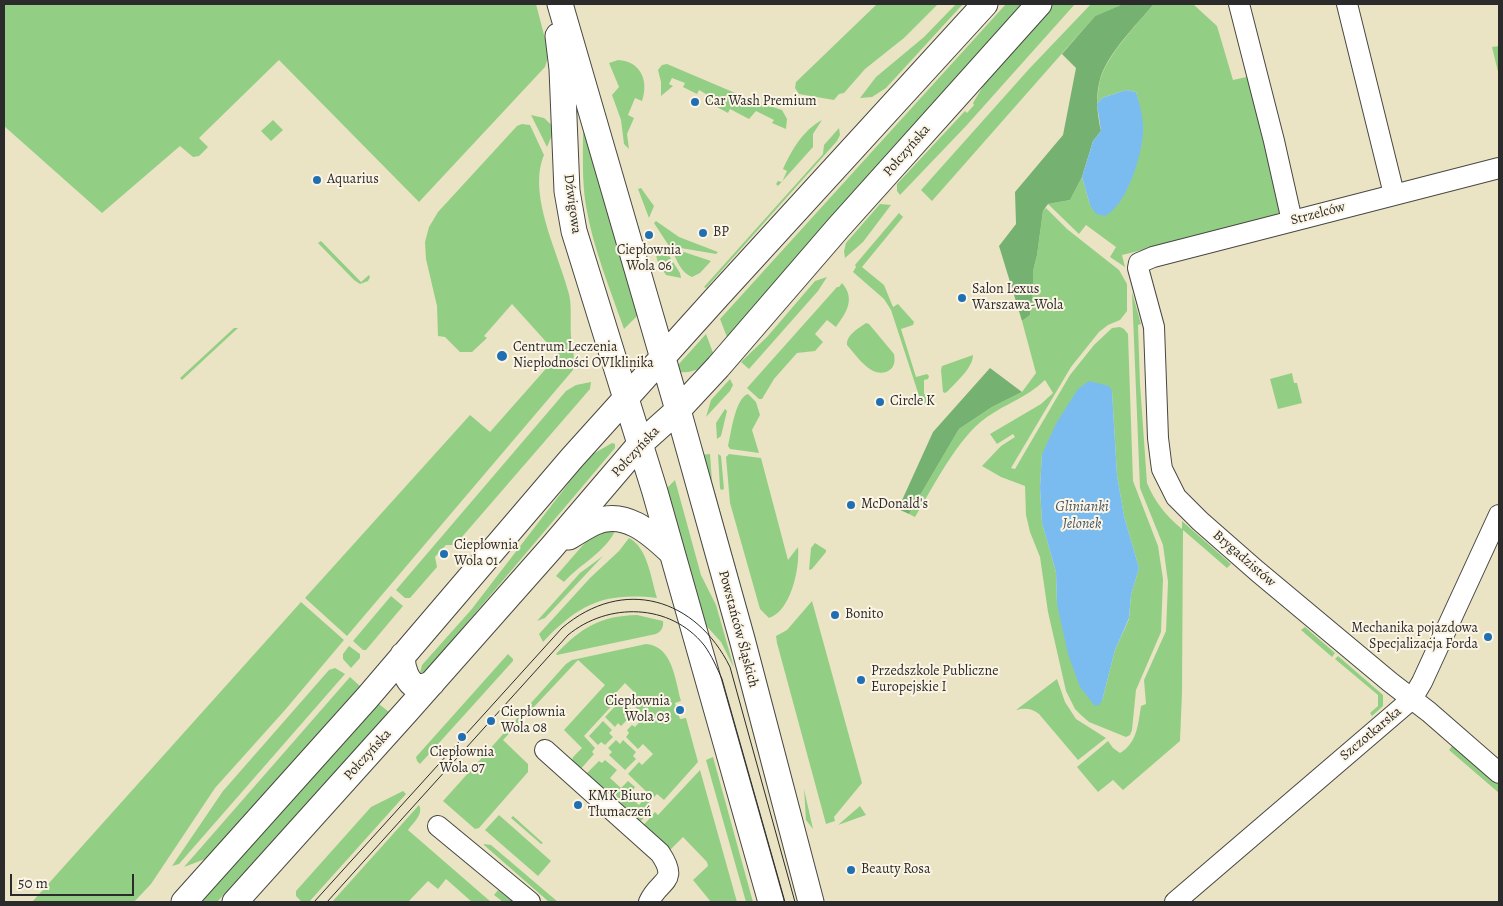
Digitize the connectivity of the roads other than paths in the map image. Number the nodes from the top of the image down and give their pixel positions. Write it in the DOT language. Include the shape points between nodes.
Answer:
graph roads {
  1 [pos="551,4"];
  2 [pos="560,4"];
  3 [pos="985,4"];
  4 [pos="1039,4"];
  5 [pos="1239,4"];
  6 [pos="1347,4"];
  7 [pos="1499,168"];
  8 [pos="1394,194"];
  9 [pos="1292,221"];
  10 [pos="1139,263"];
  11 [pos="663,356"];
  12 [pos="626,398"];
  13 [pos="678,410"];
  14 [pos="640,444"];
  15 [pos="1499,514"];
  16 [pos="552,547"];
  17 [pos="672,553"];
  18 [pos="402,655"];
  19 [pos="432,683"];
  20 [pos="1412,700"];
  21 [pos="545,750"];
  22 [pos="1499,773"];
  23 [pos="438,826"];
  24 [pos="184,902"];
  25 [pos="235,902"];
  26 [pos="530,902"];
  27 [pos="650,902"];
  28 [pos="771,902"];
  29 [pos="811,902"];
  30 [pos="1175,902"];
  1 -- 12 [label="main road, Dźwigowa" via="562,69 567,191 574,231"];
  2 -- 11 [label="main road"];
  3 -- 11 [label="main road"];
  4 -- 13 [label="main road, Połczyńska"];
  5 -- 9 [label="street"];
  6 -- 8 [label="street"];
  7 -- 8 [label="street, Strzelców"];
  8 -- 9 [label="street, Strzelców"];
  9 -- 10 [label="street, Strzelców" via="1153,256"];
  10 -- 20 [label="street, Brygadzistów" via="1140,281 1154,326 1162,469 1176,497 1257,571"];
  11 -- 12 [label="main road"];
  11 -- 13 [label="main road, Powstańców Śląskich"];
  12 -- 14 [label="main road"];
  12 -- 18 [label="main road"];
  13 -- 14 [label="main road, Połczyńska"];
  13 -- 29 [label="main road, Powstańców Śląskich"];
  14 -- 16 [label="main road, Połczyńska"];
  14 -- 17 [label="main road"];
  15 -- 20 [label="street, Szczotkarska"];
  16 -- 17 [label="main road" via="594,522 619,519 638,524"];
  16 -- 19 [label="main road, Połczyńska"];
  17 -- 28 [label="main road"];
  18 -- 19 [label="main road" via="413,684 421,687"];
  18 -- 24 [label="main road"];
  19 -- 25 [label="main road, Połczyńska"];
  20 -- 22 [label="street, Brygadzistów"];
  20 -- 30 [label="street, Szczotkarska"];
  21 -- 27 [label="street" via="660,853 668,865 668,877"];
  23 -- 26 [label="street"];
}
